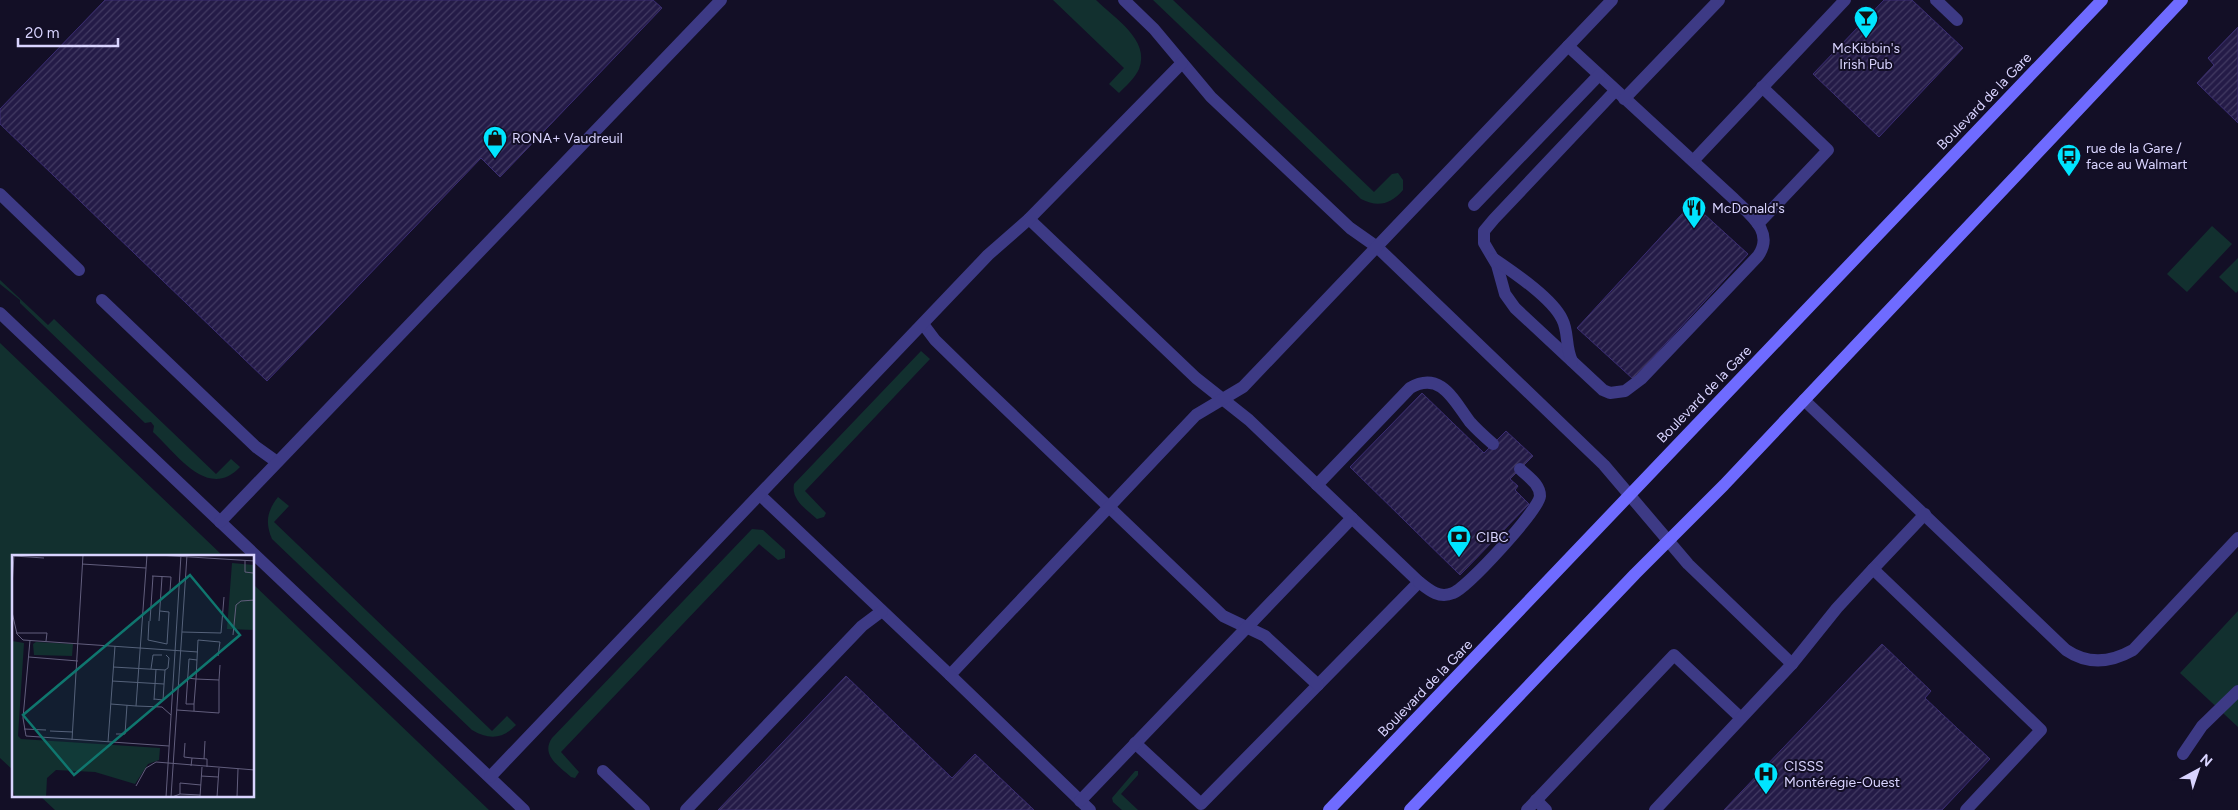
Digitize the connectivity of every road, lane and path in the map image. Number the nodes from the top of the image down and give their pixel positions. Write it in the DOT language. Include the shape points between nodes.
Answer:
graph roads {
  1 [pos="720,0"];
  2 [pos="1124,0"];
  3 [pos="1612,0"];
  4 [pos="1719,0"];
  5 [pos="1845,0"];
  6 [pos="1936,0"];
  7 [pos="2102,0"];
  8 [pos="2182,0"];
  9 [pos="1957,20"];
  10 [pos="1568,46"];
  11 [pos="1182,63"];
  12 [pos="1599,75"];
  13 [pos="1762,87"];
  14 [pos="1620,95"];
  15 [pos="1693,161"];
  16 [pos="0,194"];
  17 [pos="1474,205"];
  18 [pos="1029,219"];
  19 [pos="1758,224"];
  20 [pos="1377,247"];
  21 [pos="1494,259"];
  22 [pos="79,270"];
  23 [pos="102,300"];
  24 [pos="0,313"];
  25 [pos="923,324"];
  26 [pos="1576,366"];
  27 [pos="1222,399"];
  28 [pos="1804,400"];
  29 [pos="1493,444"];
  30 [pos="278,462"];
  31 [pos="1520,469"];
  32 [pos="1318,485"];
  33 [pos="1629,494"];
  34 [pos="760,495"];
  35 [pos="1109,507"];
  36 [pos="1925,514"];
  37 [pos="1352,518"];
  38 [pos="220,522"];
  39 [pos="2238,538"];
  40 [pos="1668,541"];
  41 [pos="255,555"];
  42 [pos="255,555"];
  43 [pos="1873,570"];
  44 [pos="1419,582"];
  45 [pos="882,612"];
  46 [pos="1247,628"];
  47 [pos="1792,664"];
  48 [pos="950,675"];
  49 [pos="1318,685"];
  50 [pos="2238,691"];
  51 [pos="1741,718"];
  52 [pos="1135,743"];
  53 [pos="2183,754"];
  54 [pos="603,771"];
  55 [pos="490,777"];
  56 [pos="1536,800"];
  57 [pos="1080,801"];
  58 [pos="524,810"];
  59 [pos="644,810"];
  60 [pos="686,810"];
  61 [pos="1090,810"];
  62 [pos="1329,810"];
  63 [pos="1410,810"];
  64 [pos="1527,810"];
  65 [pos="1546,810"];
  66 [pos="1655,810"];
  67 [pos="1966,810"];
  1 -- 30 [label="lane"];
  2 -- 11 [label="lane"];
  3 -- 10 [label="lane"];
  4 -- 14 [label="lane"];
  5 -- 13 [label="lane"];
  6 -- 9 [label="lane"];
  7 -- 33 [label="main road, Boulevard de la Gare"];
  8 -- 28 [label="main road"];
  10 -- 12 [label="lane"];
  10 -- 20 [label="lane"];
  11 -- 18 [label="lane"];
  11 -- 20 [label="lane" via="1212,97 1306,187 1350,228"];
  12 -- 14 [label="lane"];
  12 -- 17 [label="lane"];
  13 -- 15 [label="lane"];
  13 -- 19 [label="lane" via="1828,150"];
  14 -- 15 [label="lane"];
  14 -- 21 [label="lane" via="1484,231 1484,243"];
  15 -- 19 [label="lane"];
  16 -- 22 [label="lane"];
  18 -- 25 [label="lane" via="988,255"];
  18 -- 27 [label="lane"];
  19 -- 26 [label="lane" via="1765,242 1758,256 1633,385 1625,391 1610,393"];
  20 -- 27 [label="lane" via="1243,387"];
  20 -- 33 [label="lane" via="1604,465"];
  21 -- 26 [label="lane" via="1508,300"];
  21 -- 26 [label="lane" via="1521,277 1562,318 1567,350"];
  23 -- 30 [label="lane" via="256,447"];
  24 -- 38 [label="lane"];
  25 -- 34 [label="lane"];
  25 -- 35 [label="lane" via="935,340"];
  27 -- 32 [label="lane"];
  27 -- 35 [label="lane" via="1196,415"];
  28 -- 36 [label="lane"];
  28 -- 40 [label="main road"];
  29 -- 32 [label="lane" via="1471,424 1442,386 1430,381 1419,382"];
  30 -- 38 [label="lane"];
  31 -- 44 [label="lane" via="1537,486 1540,494 1539,503 1529,517 1454,593 1436,594"];
  32 -- 37 [label="lane"];
  33 -- 40 [label="lane"];
  33 -- 62 [label="main road, Boulevard de la Gare"];
  34 -- 45 [label="lane"];
  34 -- 55 [label="lane"];
  35 -- 46 [label="lane" via="1224,616"];
  35 -- 48 [label="lane"];
  36 -- 39 [label="lane" via="2066,650 2088,661 2107,661 2132,650"];
  36 -- 43 [label="lane"];
  37 -- 44 [label="lane"];
  37 -- 46 [label="lane"];
  38 -- 42 [label="lane"];
  40 -- 47 [label="lane"];
  40 -- 63 [label="main road"];
  41 -- 55 [label="lane"];
  43 -- 47 [label="lane"];
  43 -- 67 [label="lane" via="2041,730"];
  44 -- 49 [label="lane"];
  45 -- 48 [label="lane"];
  45 -- 60 [label="lane" via="862,626"];
  46 -- 49 [label="lane" via="1265,636"];
  46 -- 52 [label="lane"];
  47 -- 51 [label="lane"];
  48 -- 57 [label="lane"];
  49 -- 52 [label="lane" via="1200,804"];
  50 -- 53 [label="lane" via="2202,726"];
  51 -- 56 [label="lane" via="1674,654"];
  51 -- 66 [label="lane"];
  52 -- 57 [label="lane"];
  54 -- 59 [label="lane"];
  55 -- 58 [label="lane"];
  56 -- 64 [label="lane"];
  56 -- 65 [label="lane"];
  57 -- 61 [label="lane"];
}
